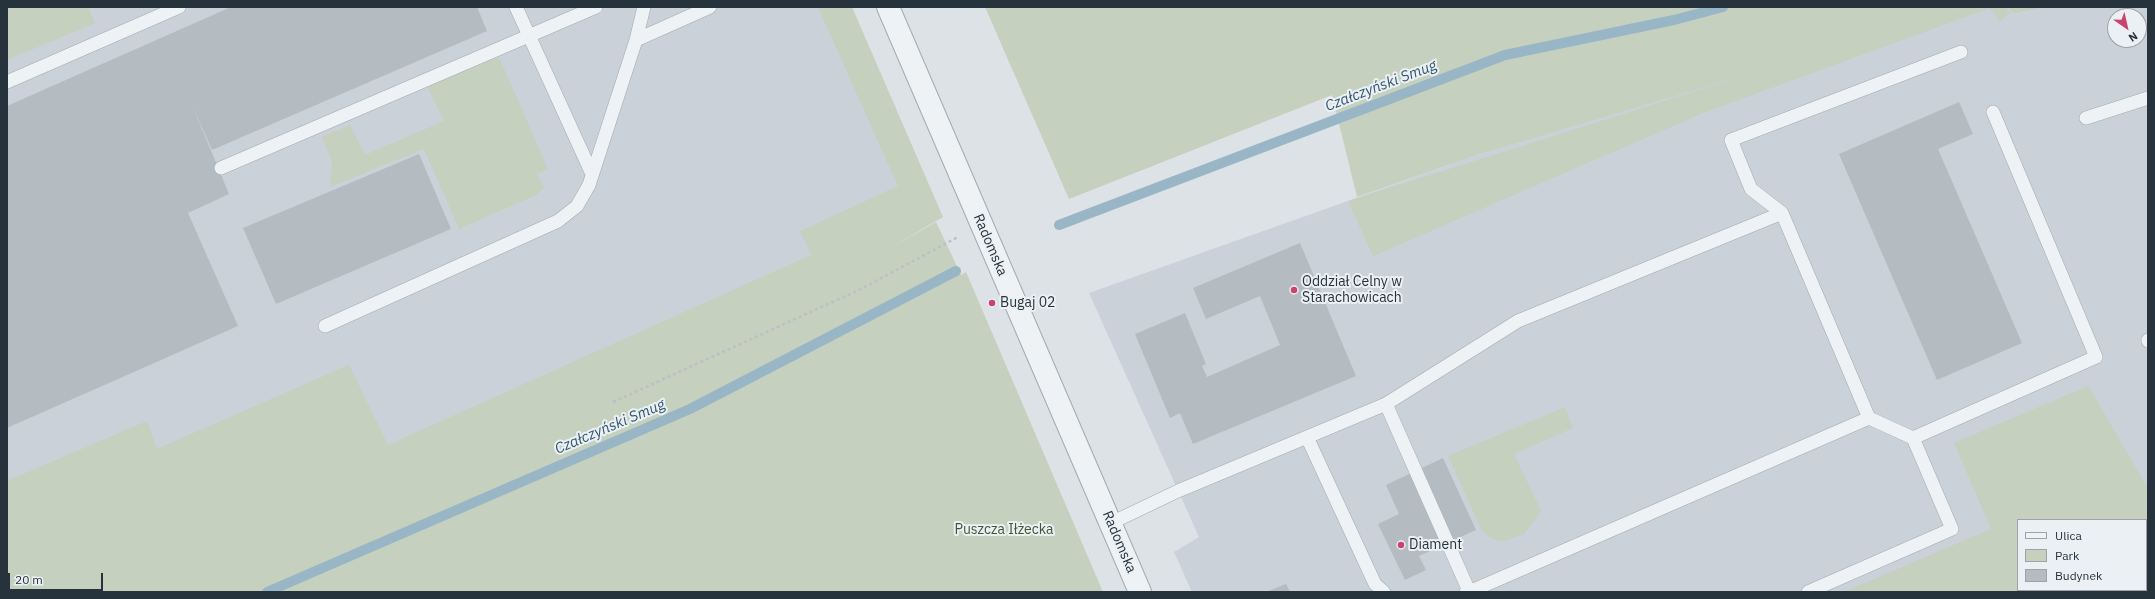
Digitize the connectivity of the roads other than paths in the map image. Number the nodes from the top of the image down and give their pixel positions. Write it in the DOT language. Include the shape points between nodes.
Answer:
graph roads {
  1 [pos="179,7"];
  2 [pos="516,7"];
  3 [pos="596,7"];
  4 [pos="644,7"];
  5 [pos="710,7"];
  6 [pos="888,7"];
  7 [pos="529,36"];
  8 [pos="636,40"];
  9 [pos="1961,52"];
  10 [pos="7,82"];
  11 [pos="2148,98"];
  12 [pos="1993,112"];
  13 [pos="2086,118"];
  14 [pos="221,168"];
  15 [pos="592,174"];
  16 [pos="1782,213"];
  17 [pos="325,326"];
  18 [pos="1386,404"];
  19 [pos="1869,418"];
  20 [pos="1308,437"];
  21 [pos="1914,438"];
  22 [pos="1111,523"];
  23 [pos="1140,592"];
  24 [pos="1384,592"];
  25 [pos="1468,592"];
  26 [pos="1808,592"];
  1 -- 10 [label="lane"];
  2 -- 7 [label="lane"];
  3 -- 7 [label="lane"];
  4 -- 8 [label="lane"];
  5 -- 8 [label="lane"];
  6 -- 22 [label="street, Radomska"];
  7 -- 14 [label="lane"];
  7 -- 15 [label="lane"];
  8 -- 15 [label="lane"];
  9 -- 16 [label="lane" via="1731,140 1751,189"];
  11 -- 13 [label="lane"];
  12 -- 21 [label="lane" via="2096,357"];
  15 -- 17 [label="lane" via="577,206 558,221"];
  16 -- 18 [label="lane" via="1518,321"];
  16 -- 19 [label="lane"];
  18 -- 20 [label="lane"];
  18 -- 25 [label="lane"];
  19 -- 21 [label="lane"];
  19 -- 25 [label="lane"];
  20 -- 22 [label="lane" via="1178,491"];
  20 -- 24 [label="lane" via="1375,584"];
  21 -- 26 [label="lane" via="1952,529"];
  22 -- 23 [label="street, Radomska"];
}
